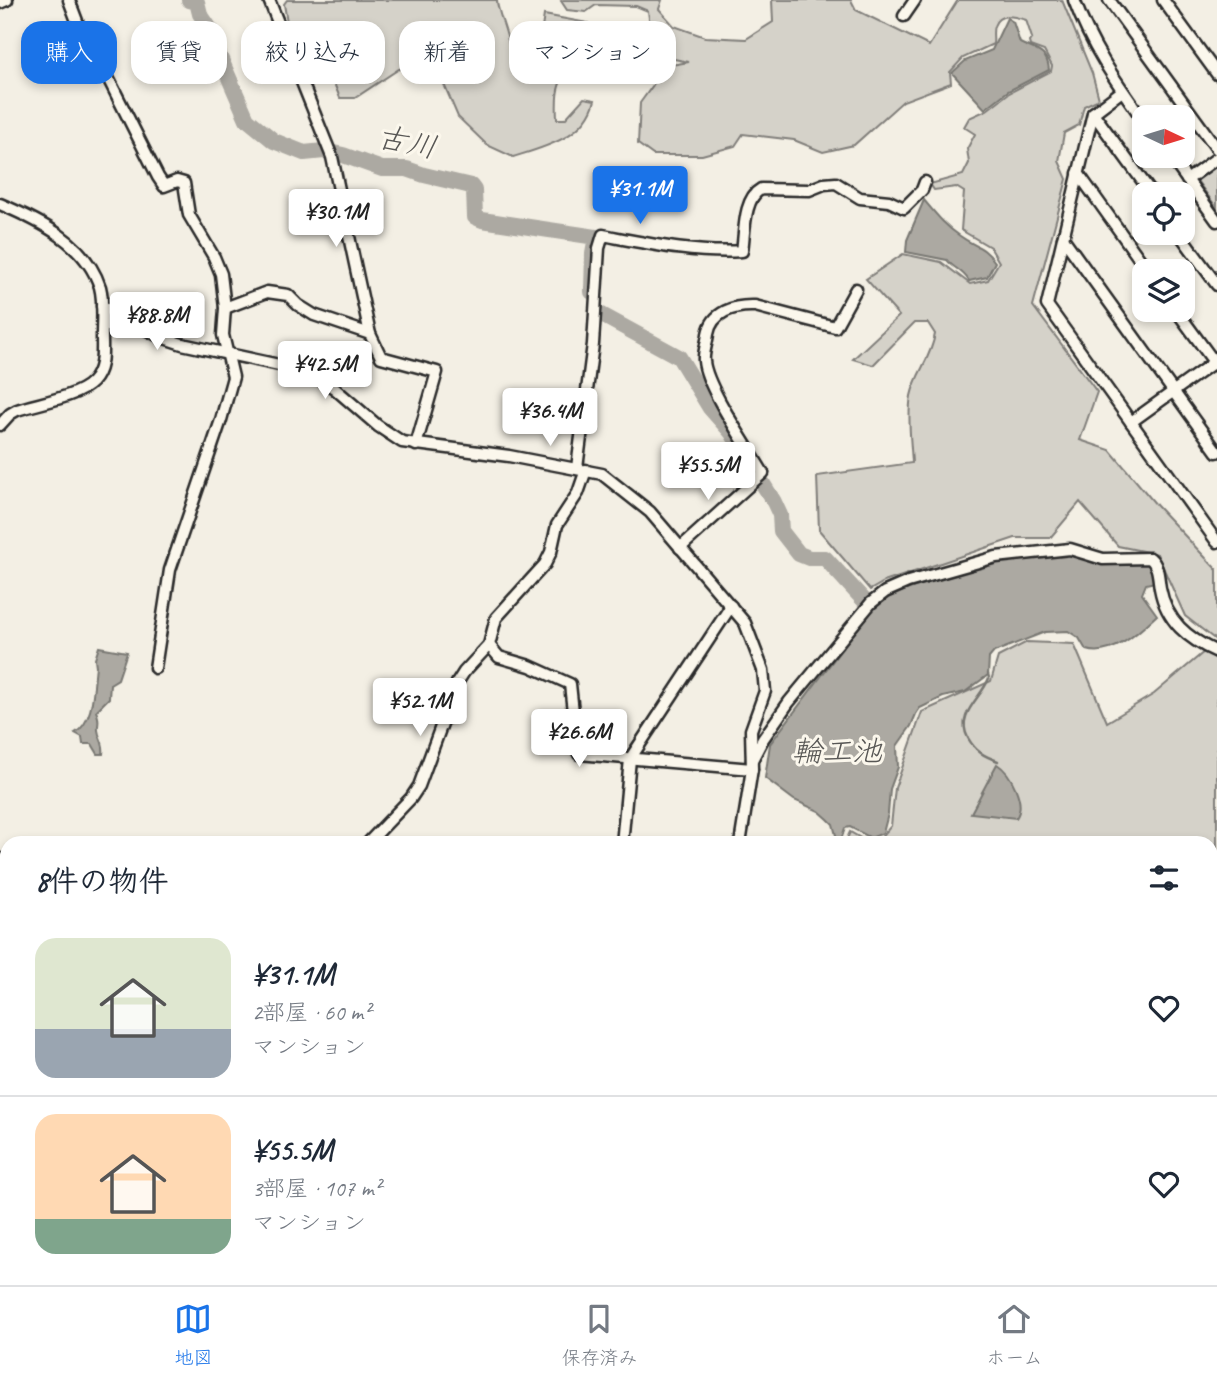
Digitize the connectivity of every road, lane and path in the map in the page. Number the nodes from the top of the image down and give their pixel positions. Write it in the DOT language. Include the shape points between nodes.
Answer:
graph roads {
  1 [pos="7,0"];
  2 [pos="69,0"];
  3 [pos="269,0"];
  4 [pos="915,0"];
  5 [pos="1074,0"];
  6 [pos="1109,0"];
  7 [pos="1163,0"];
  8 [pos="0,3"];
  9 [pos="904,16"];
  10 [pos="1217,74"];
  11 [pos="1122,90"];
  12 [pos="1133,105"];
  13 [pos="1093,113"];
  14 [pos="1217,149"];
  15 [pos="1217,158"];
  16 [pos="1178,168"];
  17 [pos="1078,173"];
  18 [pos="1187,180"];
  19 [pos="925,182"];
  20 [pos="1143,182"];
  21 [pos="0,204"];
  22 [pos="1217,222"];
  23 [pos="1063,238"];
  24 [pos="1189,245"];
  25 [pos="1139,259"];
  26 [pos="1217,285"];
  27 [pos="856,289"];
  28 [pos="102,306"];
  29 [pos="225,308"];
  30 [pos="1185,322"];
  31 [pos="370,334"];
  32 [pos="227,355"];
  33 [pos="1216,363"];
  34 [pos="1173,391"];
  35 [pos="1131,422"];
  36 [pos="0,425"];
  37 [pos="416,445"];
  38 [pos="1217,452"];
  39 [pos="581,469"];
  40 [pos="1217,542"];
  41 [pos="680,548"];
  42 [pos="730,606"];
  43 [pos="489,645"];
  44 [pos="1217,652"];
  45 [pos="155,667"];
  46 [pos="630,759"];
  47 [pos="752,765"];
  48 [pos="375,836"];
  49 [pos="623,836"];
  50 [pos="741,836"];
  1 -- 8 [label="street"];
  2 -- 29 [label="street" via="158,177 164,186 184,183 189,215 218,266"];
  3 -- 31 [label="street" via="331,153"];
  4 -- 9 [label="street"];
  5 -- 11 [label="street" via="1089,38"];
  6 -- 14 [label="street"];
  7 -- 10 [label="street"];
  11 -- 12 [label="street"];
  11 -- 13 [label="street"];
  13 -- 17 [label="street"];
  13 -- 20 [label="street"];
  15 -- 18 [label="street"];
  16 -- 18 [label="street"];
  17 -- 23 [label="street"];
  17 -- 25 [label="street"];
  18 -- 22 [label="street"];
  19 -- 39 [label="street" via="904,208 889,201 860,198 836,183 809,190 761,189 750,201 742,251 696,252 603,235"];
  21 -- 28 [label="street" via="73,245 92,269"];
  23 -- 34 [label="street"];
  23 -- 35 [label="street" via="1047,305"];
  24 -- 26 [label="street"];
  27 -- 41 [label="street" via="835,327 744,305 719,315 710,325 703,359 706,371 764,472"];
  28 -- 32 [label="street" via="161,337"];
  28 -- 36 [label="street" via="102,361 91,383 17,410"];
  29 -- 31 [label="street" via="267,292 288,295 314,315"];
  29 -- 32 [label="street"];
  30 -- 33 [label="street"];
  31 -- 37 [label="street" via="381,356 437,372"];
  32 -- 37 [label="street" via="307,372 396,439"];
  32 -- 45 [label="street" via="233,377 170,570"];
  33 -- 34 [label="street"];
  34 -- 35 [label="street"];
  34 -- 38 [label="street"];
  35 -- 40 [label="street"];
  37 -- 39 [label="street"];
  39 -- 41 [label="street" via="602,474 636,500"];
  39 -- 43 [label="street" via="578,493 557,525 548,558 496,618"];
  41 -- 42 [label="street"];
  42 -- 46 [label="street"];
  42 -- 47 [label="street" via="746,623 765,680 751,730"];
  43 -- 46 [label="street" via="499,657 570,684 579,754"];
  43 -- 48 [label="street" via="457,683 419,786"];
  44 -- 47 [label="street" via="1189,637 1171,617 1150,558 1103,559 1070,550 996,557 885,592 789,702 763,739"];
  46 -- 47 [label="street"];
  46 -- 49 [label="street"];
  47 -- 50 [label="street"];
}
